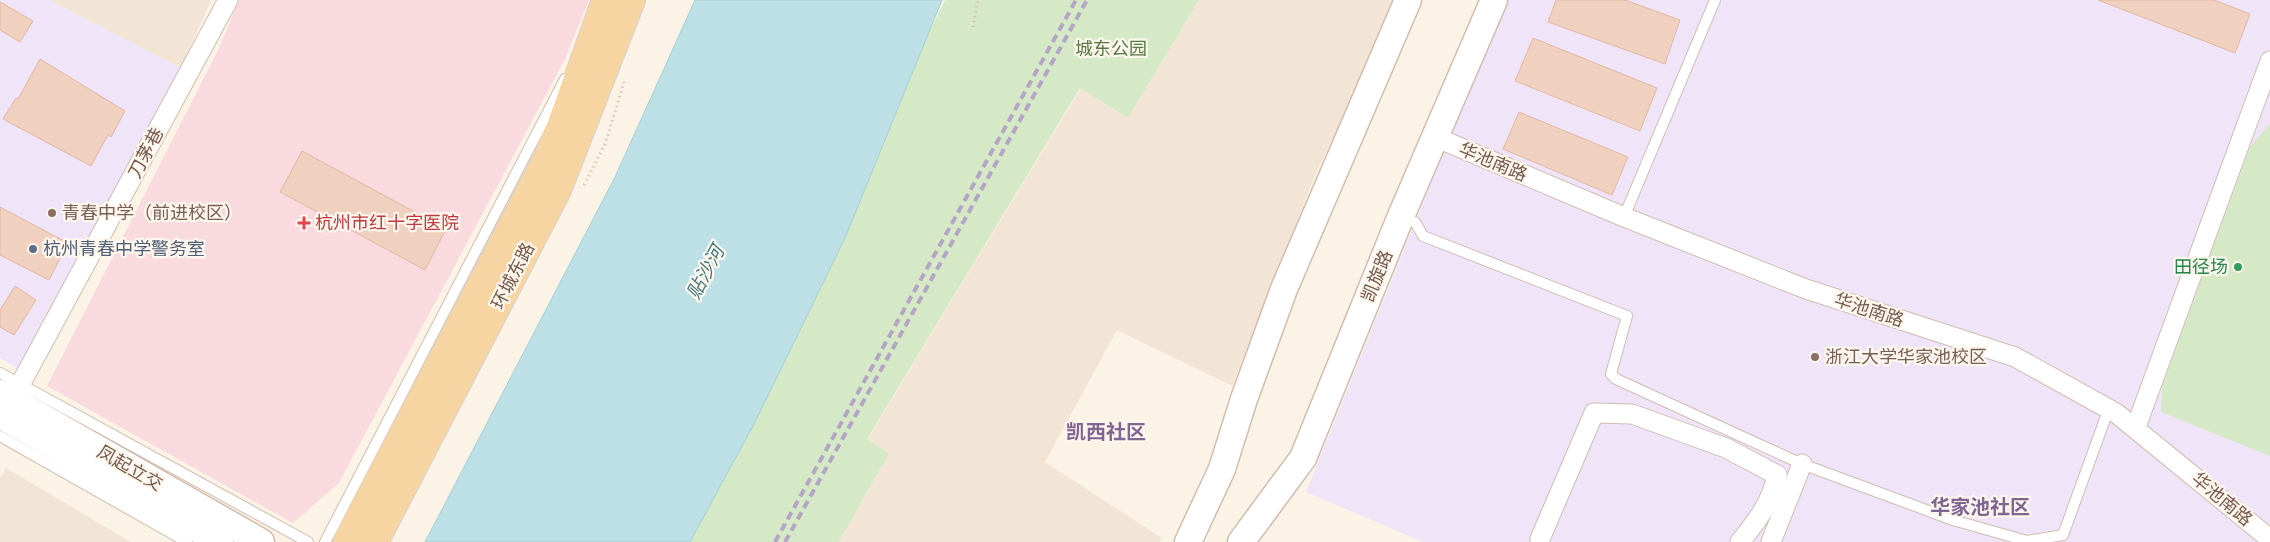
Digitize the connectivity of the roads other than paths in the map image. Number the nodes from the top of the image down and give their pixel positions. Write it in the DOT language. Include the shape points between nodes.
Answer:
graph roads {
  1 [pos="228,0"];
  2 [pos="631,0"];
  3 [pos="1408,0"];
  4 [pos="1494,0"];
  5 [pos="1715,0"];
  6 [pos="604,4"];
  7 [pos="2270,61"];
  8 [pos="570,132"];
  9 [pos="1435,138"];
  10 [pos="1624,218"];
  11 [pos="1408,219"];
  12 [pos="0,373"];
  13 [pos="10,389"];
  14 [pos="2109,408"];
  15 [pos="0,415"];
  16 [pos="2136,427"];
  17 [pos="0,436"];
  18 [pos="1802,464"];
  19 [pos="352,539"];
  20 [pos="2270,539"];
  21 [pos="187,542"];
  22 [pos="220,542"];
  23 [pos="261,542"];
  24 [pos="308,542"];
  25 [pos="325,542"];
  26 [pos="1188,542"];
  27 [pos="1242,542"];
  28 [pos="1540,542"];
  29 [pos="1740,542"];
  30 [pos="1771,542"];
  1 -- 13 [label="street, 刀茅巷"];
  2 -- 8 [label="main road, 环城东路"];
  3 -- 26 [label="main road" via="1284,289 1222,468"];
  4 -- 9 [label="main road, 凯旋路"];
  5 -- 10 [label="lane"];
  6 -- 8 [label="main road, 环城东路"];
  6 -- 25 [label="lane, 环城东路"];
  7 -- 16 [label="street"];
  8 -- 19 [label="main road, 环城东路" via="557,190"];
  9 -- 10 [label="street, 华池南路"];
  9 -- 11 [label="main road, 凯旋路"];
  10 -- 14 [label="street, 华池南路" via="1806,289 2015,357"];
  11 -- 18 [label="lane" via="1423,236 1627,316 1611,374 1616,379"];
  11 -- 27 [label="main road, 凯旋路" via="1303,458"];
  12 -- 13 [label="lane"];
  13 -- 23 [label="main road, 凤起立交"];
  13 -- 24 [label="lane"];
  14 -- 16 [label="street, 华池南路"];
  14 -- 18 [label="lane" via="2063,535 2027,541 1953,520"];
  15 -- 22 [label="main road, 凤起立交"];
  16 -- 20 [label="street, 华池南路"];
  17 -- 21 [label="lane"];
  18 -- 30 [label="street"];
  28 -- 29 [label="street" via="1594,413 1632,414 1726,448 1777,475 1774,490 1763,510"];
}
